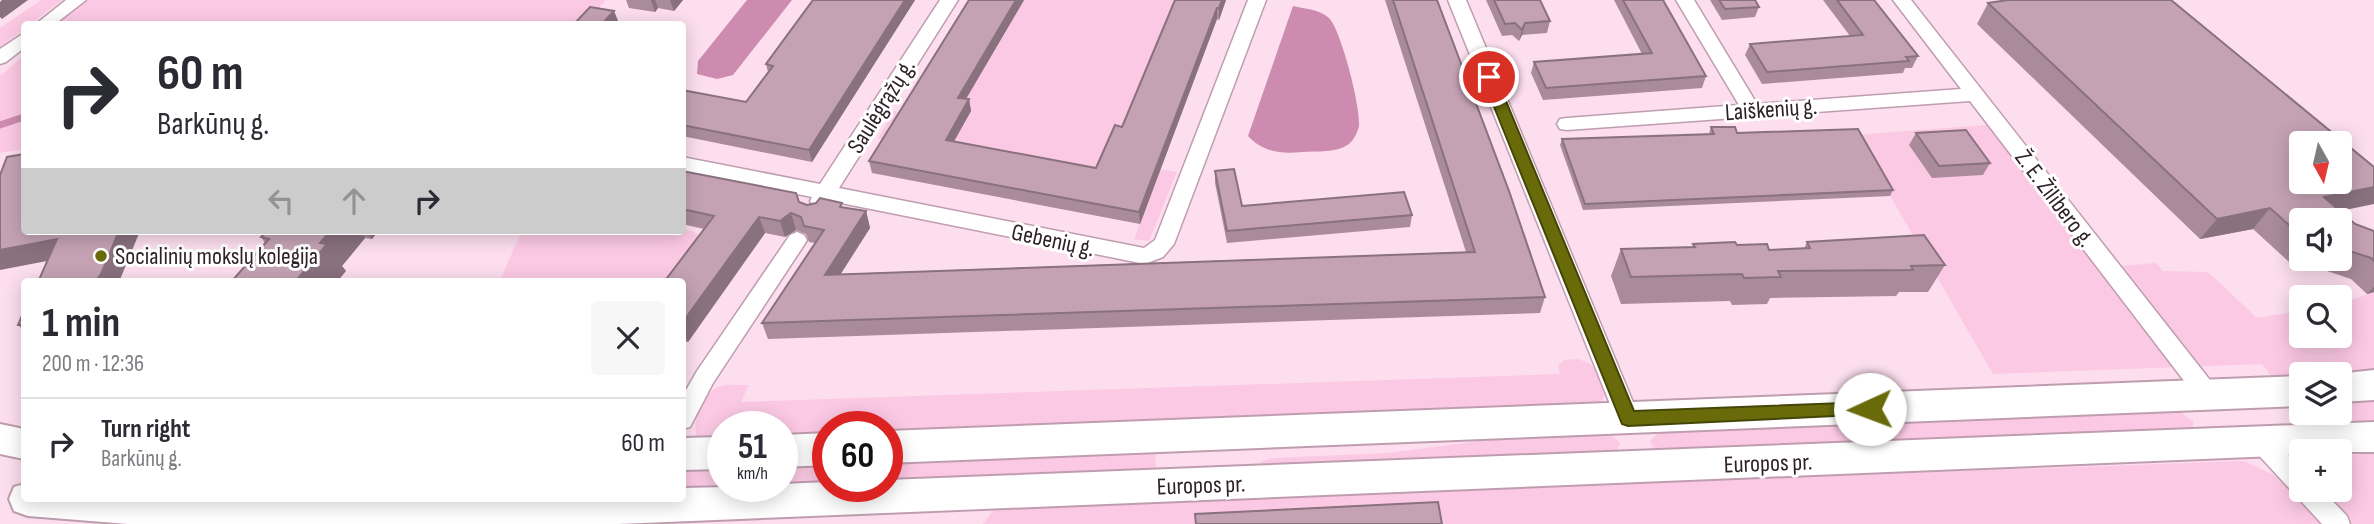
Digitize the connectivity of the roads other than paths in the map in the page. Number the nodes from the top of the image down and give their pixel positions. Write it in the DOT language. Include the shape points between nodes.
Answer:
graph roads {
  1 [pos="77,0"];
  2 [pos="949,0"];
  3 [pos="1257,0"];
  4 [pos="1457,0"];
  5 [pos="1685,0"];
  6 [pos="1902,0"];
  7 [pos="48,21"];
  8 [pos="21,41"];
  9 [pos="0,58"];
  10 [pos="1975,93"];
  11 [pos="1751,110"];
  12 [pos="1567,124"];
  13 [pos="686,165"];
  14 [pos="826,193"];
  15 [pos="813,212"];
  16 [pos="797,240"];
  17 [pos="2374,385"];
  18 [pos="2352,387"];
  19 [pos="2289,392"];
  20 [pos="2209,396"];
  21 [pos="686,413"];
  22 [pos="1628,419"];
  23 [pos="1262,432"];
  24 [pos="2374,437"];
  25 [pos="0,439"];
  26 [pos="21,443"];
  27 [pos="2254,444"];
  28 [pos="903,446"];
  29 [pos="707,453"];
  30 [pos="686,454"];
  31 [pos="1645,468"];
  32 [pos="2289,475"];
  33 [pos="1234,484"];
  34 [pos="0,495"];
  35 [pos="21,497"];
  36 [pos="72,502"];
  37 [pos="2317,502"];
  38 [pos="2338,524"];
  1 -- 7 [label="street"];
  2 -- 14 [label="street, Saulėgrąžų g."];
  3 -- 14 [label="street, Gebenių g." via="1164,244 1156,252 1131,256"];
  4 -- 22 [label="street"];
  5 -- 11 [label="street"];
  6 -- 10 [label="street, Ž. E. Žilibero g."];
  8 -- 9 [label="street"];
  10 -- 11 [label="street, Laiškenių g."];
  10 -- 20 [label="street, Ž. E. Žilibero g."];
  11 -- 12 [label="street, Laiškenių g."];
  13 -- 14 [label="street, Gebenių g."];
  14 -- 15 [label="street, Saulėgrąžų g."];
  16 -- 21 [label="street"];
  17 -- 18 [label="main road"];
  19 -- 20 [label="main road, Europos pr."];
  20 -- 22 [label="main road, Europos pr."];
  20 -- 27 [label="main road"];
  22 -- 23 [label="main road, Europos pr."];
  22 -- 31 [label="main road"];
  23 -- 28 [label="main road, Europos pr."];
  23 -- 33 [label="main road" via="1244,444 1232,461"];
  24 -- 27 [label="main road, Europos pr."];
  25 -- 26 [label="main road"];
  27 -- 31 [label="main road, Europos pr."];
  27 -- 32 [label="street"];
  29 -- 30 [label="main road"];
  31 -- 33 [label="main road, Europos pr."];
  33 -- 36 [label="main road, Europos pr." via="448,514 223,515"];
  34 -- 35 [label="main road, Europos pr."];
  37 -- 38 [label="street"];
}
